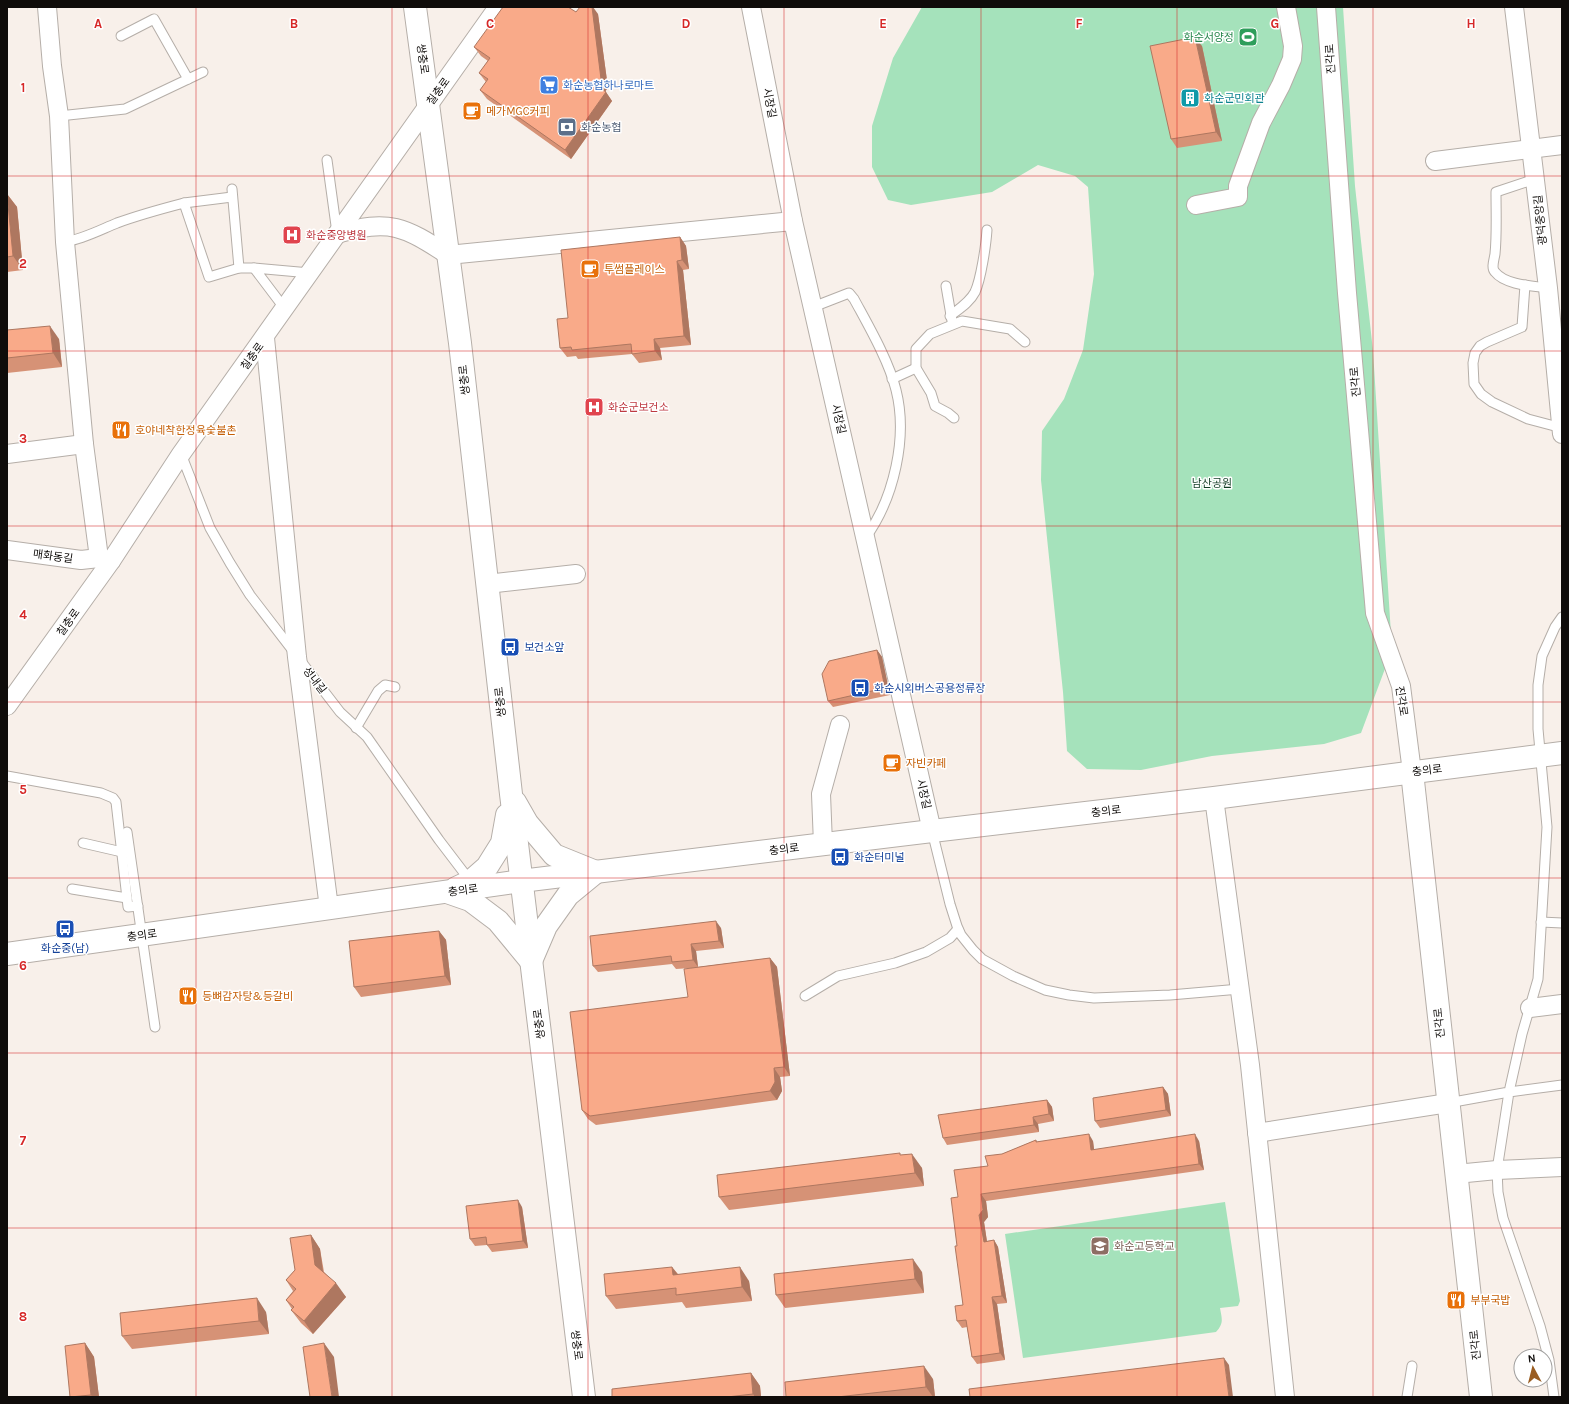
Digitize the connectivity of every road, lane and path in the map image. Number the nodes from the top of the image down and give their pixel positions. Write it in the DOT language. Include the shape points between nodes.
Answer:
graph roads {
  1 [pos="47,7"];
  2 [pos="415,7"];
  3 [pos="498,7"];
  4 [pos="751,7"];
  5 [pos="1286,7"];
  6 [pos="1326,7"];
  7 [pos="1514,7"];
  8 [pos="121,36"];
  9 [pos="203,72"];
  10 [pos="188,79"];
  11 [pos="429,103"];
  12 [pos="59,116"];
  13 [pos="1562,145"];
  14 [pos="1532,149"];
  15 [pos="327,160"];
  16 [pos="1435,161"];
  17 [pos="1535,179"];
  18 [pos="184,203"];
  19 [pos="1196,205"];
  20 [pos="793,221"];
  21 [pos="987,230"];
  22 [pos="337,234"];
  23 [pos="64,242"];
  24 [pos="448,256"];
  25 [pos="239,268"];
  26 [pos="254,268"];
  27 [pos="310,273"];
  28 [pos="1524,285"];
  29 [pos="946,286"];
  30 [pos="1548,288"];
  31 [pos="813,306"];
  32 [pos="285,309"];
  33 [pos="951,320"];
  34 [pos="264,338"];
  35 [pos="1025,342"];
  36 [pos="916,368"];
  37 [pos="892,379"];
  38 [pos="954,418"];
  39 [pos="1562,429"];
  40 [pos="84,444"];
  41 [pos="7,454"];
  42 [pos="181,454"];
  43 [pos="866,538"];
  44 [pos="7,550"];
  45 [pos="105,559"];
  46 [pos="576,574"];
  47 [pos="487,584"];
  48 [pos="1562,617"];
  49 [pos="297,657"];
  50 [pos="395,687"];
  51 [pos="7,706"];
  52 [pos="840,725"];
  53 [pos="356,728"];
  54 [pos="1562,753"];
  55 [pos="1540,756"];
  56 [pos="1412,772"];
  57 [pos="7,776"];
  58 [pos="511,794"];
  59 [pos="1214,798"];
  60 [pos="932,831"];
  61 [pos="127,832"];
  62 [pos="83,843"];
  63 [pos="823,844"];
  64 [pos="122,852"];
  65 [pos="596,872"];
  66 [pos="521,881"];
  67 [pos="473,885"];
  68 [pos="72,889"];
  69 [pos="446,892"];
  70 [pos="127,898"];
  71 [pos="138,906"];
  72 [pos="329,908"];
  73 [pos="1542,922"];
  74 [pos="1562,923"];
  75 [pos="958,929"];
  76 [pos="142,935"];
  77 [pos="7,954"];
  78 [pos="531,961"];
  79 [pos="1240,989"];
  80 [pos="805,996"];
  81 [pos="1562,1004"];
  82 [pos="1530,1008"];
  83 [pos="155,1027"];
  84 [pos="1562,1085"];
  85 [pos="1510,1092"];
  86 [pos="1448,1103"];
  87 [pos="1257,1133"];
  88 [pos="1562,1167"];
  89 [pos="1497,1170"];
  90 [pos="1456,1174"];
  91 [pos="1412,1366"];
  92 [pos="584,1397"];
  93 [pos="1285,1397"];
  94 [pos="1407,1397"];
  95 [pos="1481,1397"];
  96 [pos="1554,1397"];
  1 -- 12 [label="street"];
  2 -- 11 [label="street, 쌍충로"];
  3 -- 11 [label="street, 칠충로"];
  4 -- 20 [label="street, 시장길"];
  5 -- 19 [label="street" via="1293,46 1292,59 1261,122 1238,186 1238,197"];
  6 -- 56 [label="street, 진각로" via="1347,293 1375,613 1401,686"];
  7 -- 14 [label="street, 광덕중앙길"];
  8 -- 10 [label="lane" via="154,19"];
  9 -- 10 [label="lane"];
  10 -- 12 [label="lane" via="125,109"];
  11 -- 22 [label="street, 칠충로"];
  11 -- 24 [label="street, 쌍충로"];
  12 -- 23 [label="street"];
  13 -- 14 [label="street"];
  14 -- 16 [label="street"];
  14 -- 17 [label="street, 광덕중앙길"];
  15 -- 22 [label="lane"];
  17 -- 28 [label="lane" via="1496,192 1494,270 1505,280"];
  17 -- 30 [label="street, 광덕중앙길"];
  18 -- 23 [label="lane" via="143,213 78,240"];
  18 -- 25 [label="lane" via="209,278"];
  18 -- 25 [label="lane" via="232,193"];
  20 -- 24 [label="street"];
  20 -- 31 [label="street, 시장길"];
  21 -- 33 [label="lane" via="975,292"];
  22 -- 24 [label="street" via="358,228 389,226 405,230"];
  22 -- 27 [label="street, 칠충로"];
  23 -- 40 [label="street"];
  24 -- 47 [label="street, 쌍충로"];
  25 -- 26 [label="lane"];
  26 -- 27 [label="lane"];
  26 -- 32 [label="lane"];
  27 -- 32 [label="street, 칠충로"];
  28 -- 30 [label="lane"];
  28 -- 39 [label="lane" via="1522,326 1480,346 1473,363 1474,384 1481,394 1492,402 1528,419"];
  29 -- 33 [label="lane"];
  30 -- 39 [label="street, 광덕중앙길"];
  31 -- 37 [label="lane" via="848,293 864,318"];
  31 -- 43 [label="street, 시장길"];
  32 -- 34 [label="street, 칠충로"];
  33 -- 35 [label="lane" via="1010,329"];
  33 -- 36 [label="lane" via="921,342 916,349"];
  34 -- 42 [label="street, 칠충로"];
  34 -- 49 [label="street"];
  36 -- 37 [label="lane"];
  36 -- 38 [label="lane" via="931,393 935,406"];
  37 -- 43 [label="lane" via="900,409 894,475 883,509"];
  40 -- 41 [label="street"];
  40 -- 45 [label="street"];
  42 -- 45 [label="street, 칠충로"];
  42 -- 49 [label="lane, 성내길" via="210,528 230,563 250,595"];
  43 -- 60 [label="street, 시장길"];
  44 -- 45 [label="street, 매화동길" via="81,560"];
  45 -- 51 [label="street, 칠충로"];
  46 -- 47 [label="street"];
  47 -- 58 [label="street, 쌍충로"];
  48 -- 55 [label="lane" via="1542,656 1538,685"];
  49 -- 53 [label="lane, 성내길" via="340,712"];
  49 -- 72 [label="street"];
  50 -- 53 [label="lane" via="385,685 378,691"];
  52 -- 63 [label="street" via="821,794"];
  53 -- 67 [label="lane, 성내길" via="367,737"];
  54 -- 55 [label="street, 충의로"];
  55 -- 56 [label="street, 충의로"];
  55 -- 73 [label="lane" via="1547,827"];
  56 -- 59 [label="street, 충의로"];
  56 -- 86 [label="street, 진각로"];
  57 -- 64 [label="lane" via="100,793 113,798 116,802"];
  58 -- 65 [label="street" via="527,823 554,855"];
  58 -- 66 [label="street, 쌍충로"];
  58 -- 67 [label="street" via="502,843"];
  59 -- 60 [label="street, 충의로"];
  59 -- 79 [label="street"];
  60 -- 63 [label="street, 충의로"];
  60 -- 75 [label="lane"];
  61 -- 71 [label="lane"];
  62 -- 64 [label="lane"];
  63 -- 65 [label="street, 충의로"];
  64 -- 70 [label="lane"];
  65 -- 66 [label="street, 충의로"];
  65 -- 78 [label="street" via="568,895 559,907 546,926"];
  66 -- 67 [label="street, 충의로"];
  66 -- 78 [label="street, 쌍충로"];
  67 -- 69 [label="street, 충의로"];
  68 -- 70 [label="lane"];
  69 -- 72 [label="street, 충의로"];
  69 -- 78 [label="street" via="470,900 498,921"];
  70 -- 71 [label="lane" via="128,907"];
  71 -- 76 [label="lane"];
  72 -- 76 [label="street, 충의로"];
  73 -- 74 [label="lane"];
  73 -- 82 [label="lane" via="1538,979"];
  75 -- 79 [label="lane" via="982,959 1028,984 1045,990 1094,998 1117,998"];
  75 -- 80 [label="lane" via="950,938 926,952 895,963 838,976"];
  76 -- 77 [label="street, 충의로"];
  76 -- 83 [label="lane"];
  78 -- 92 [label="street, 쌍충로"];
  79 -- 87 [label="street"];
  81 -- 82 [label="street"];
  82 -- 85 [label="lane"];
  84 -- 85 [label="lane"];
  85 -- 86 [label="lane"];
  85 -- 89 [label="lane"];
  86 -- 87 [label="street"];
  86 -- 90 [label="street, 진각로"];
  87 -- 93 [label="street"];
  88 -- 89 [label="street"];
  89 -- 90 [label="street"];
  89 -- 96 [label="lane" via="1503,1218 1540,1326 1549,1360"];
  90 -- 95 [label="street, 진각로"];
  91 -- 94 [label="lane"];
}
